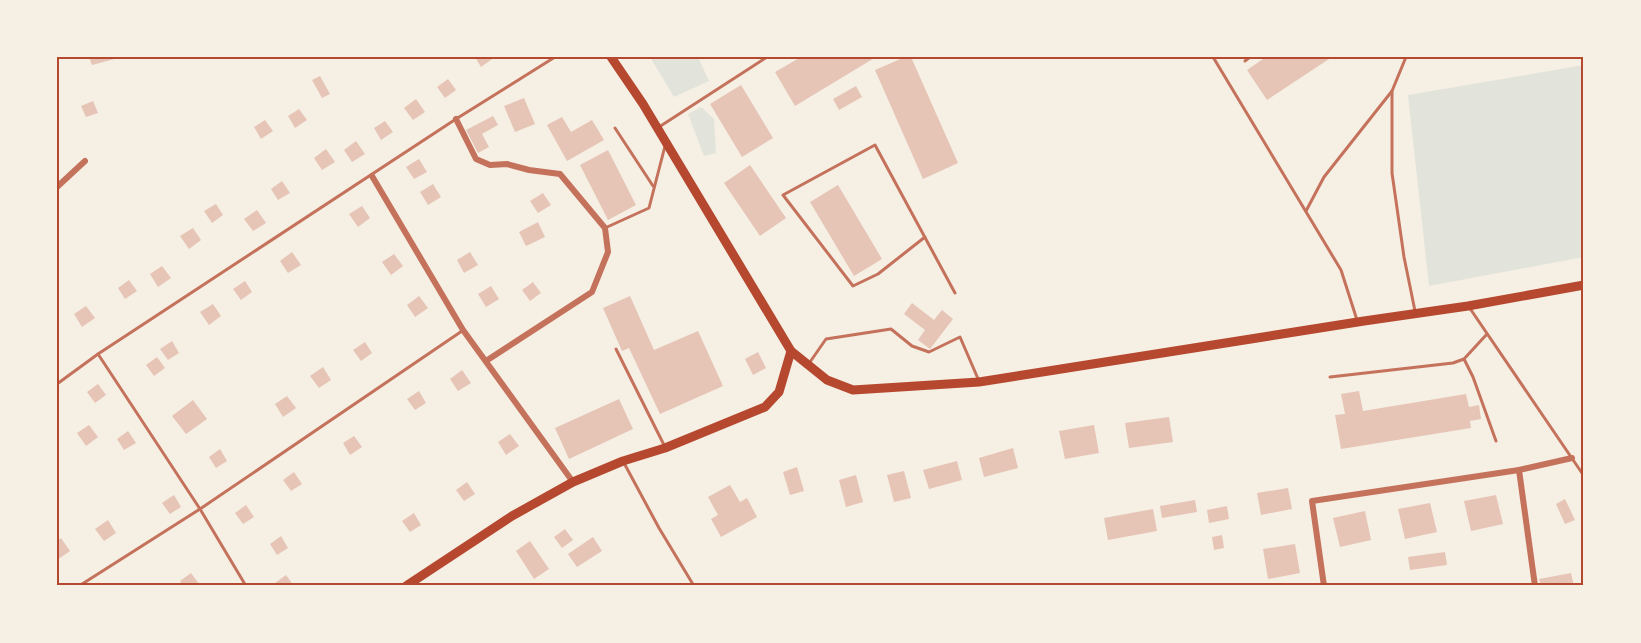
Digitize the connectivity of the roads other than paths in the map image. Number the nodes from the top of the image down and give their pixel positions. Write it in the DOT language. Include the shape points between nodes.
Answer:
graph roads {
  1 [pos="555,57"];
  2 [pos="611,57"];
  3 [pos="767,57"];
  4 [pos="1214,57"];
  5 [pos="1250,57"];
  6 [pos="1406,57"];
  7 [pos="1245,61"];
  8 [pos="1392,91"];
  9 [pos="456,119"];
  10 [pos="615,128"];
  11 [pos="658,128"];
  12 [pos="666,142"];
  13 [pos="85,161"];
  14 [pos="372,176"];
  15 [pos="653,186"];
  16 [pos="57,187"];
  17 [pos="1306,212"];
  18 [pos="605,228"];
  19 [pos="925,237"];
  20 [pos="1584,285"];
  21 [pos="955,293"];
  22 [pos="1468,306"];
  23 [pos="1416,313"];
  24 [pos="1357,322"];
  25 [pos="463,330"];
  26 [pos="1487,334"];
  27 [pos="616,349"];
  28 [pos="791,351"];
  29 [pos="98,354"];
  30 [pos="1464,358"];
  31 [pos="486,361"];
  32 [pos="807,365"];
  33 [pos="1330,377"];
  34 [pos="980,382"];
  35 [pos="57,384"];
  36 [pos="1496,441"];
  37 [pos="665,448"];
  38 [pos="1572,458"];
  39 [pos="623,460"];
  40 [pos="1519,470"];
  41 [pos="1584,476"];
  42 [pos="573,482"];
  43 [pos="200,509"];
  44 [pos="79,586"];
  45 [pos="246,586"];
  46 [pos="406,586"];
  47 [pos="694,586"];
  48 [pos="1324,586"];
  49 [pos="1535,586"];
  1 -- 9 [label="lane"];
  2 -- 11 [label="main road"];
  3 -- 11 [label="lane"];
  4 -- 17 [label="lane"];
  5 -- 7 [label="lane"];
  6 -- 8 [label="lane"];
  8 -- 17 [label="lane" via="1324,177"];
  8 -- 23 [label="lane" via="1392,173"];
  9 -- 14 [label="lane"];
  9 -- 18 [label="street" via="476,159 490,165 507,164 560,174"];
  10 -- 15 [label="lane"];
  11 -- 12 [label="main road"];
  12 -- 15 [label="lane"];
  12 -- 28 [label="main road"];
  13 -- 16 [label="street"];
  14 -- 25 [label="street"];
  14 -- 29 [label="lane"];
  15 -- 18 [label="lane" via="649,208"];
  17 -- 24 [label="lane" via="1341,270"];
  18 -- 31 [label="street" via="608,252 592,292"];
  19 -- 19 [label="lane" via="875,145 783,195 853,286 878,274"];
  19 -- 21 [label="lane"];
  20 -- 22 [label="main road"];
  22 -- 23 [label="main road"];
  22 -- 26 [label="lane"];
  23 -- 24 [label="main road"];
  24 -- 34 [label="main road"];
  25 -- 31 [label="street"];
  25 -- 43 [label="lane"];
  26 -- 30 [label="lane"];
  26 -- 38 [label="lane"];
  27 -- 37 [label="lane"];
  28 -- 32 [label="main road"];
  28 -- 37 [label="main road" via="779,392 765,407"];
  29 -- 35 [label="lane"];
  29 -- 43 [label="lane"];
  30 -- 33 [label="lane" via="1453,363"];
  30 -- 36 [label="lane"];
  31 -- 42 [label="street"];
  32 -- 34 [label="main road" via="827,380 853,390"];
  32 -- 34 [label="lane" via="826,339 891,329 912,346 929,352 960,337"];
  37 -- 39 [label="main road"];
  38 -- 40 [label="street"];
  38 -- 41 [label="lane"];
  39 -- 42 [label="main road"];
  39 -- 47 [label="lane"];
  40 -- 48 [label="street" via="1312,501"];
  40 -- 49 [label="street"];
  42 -- 46 [label="main road" via="512,516"];
  43 -- 44 [label="lane"];
  43 -- 45 [label="lane"];
}
